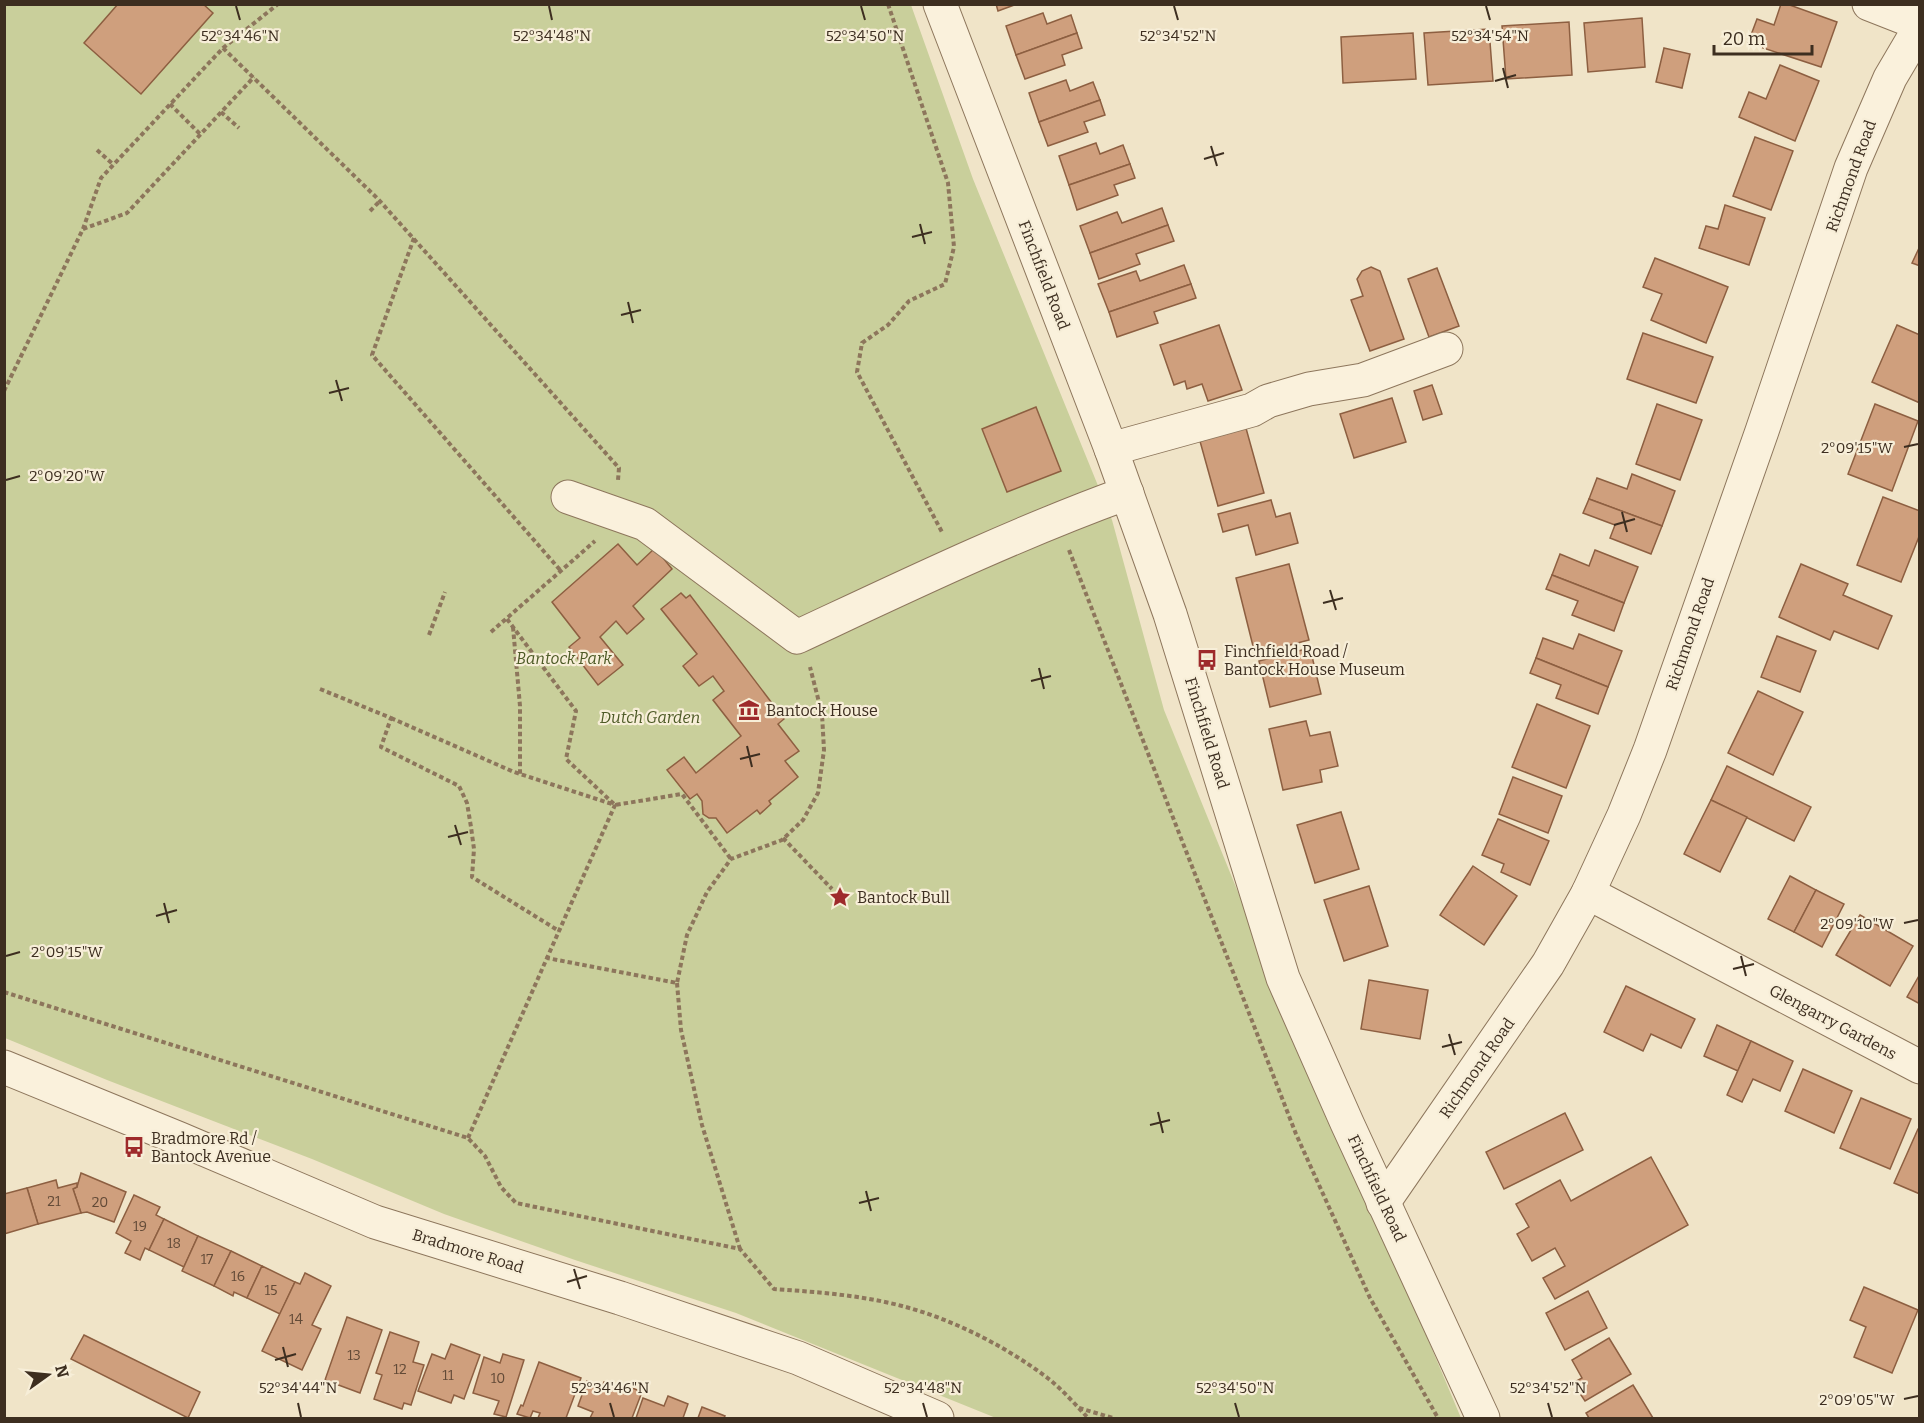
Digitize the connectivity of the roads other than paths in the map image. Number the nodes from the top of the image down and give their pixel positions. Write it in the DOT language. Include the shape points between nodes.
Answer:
graph roads {
  1 [pos="940,4"];
  2 [pos="1869,4"];
  3 [pos="1920,26"];
  4 [pos="1446,348"];
  5 [pos="1111,449"];
  6 [pos="1127,493"];
  7 [pos="568,498"];
  8 [pos="1588,893"];
  9 [pos="4,1067"];
  10 [pos="1920,1067"];
  11 [pos="1383,1203"];
  12 [pos="937,1419"];
  13 [pos="1483,1419"];
  1 -- 5 [label="street, Finchfield Road"];
  2 -- 3 [label="street"];
  3 -- 8 [label="street, Richmond Road" via="1890,78 1851,168 1650,750"];
  4 -- 5 [label="street" via="1363,380 1310,389 1268,401 1252,410"];
  5 -- 6 [label="street, Finchfield Road"];
  6 -- 7 [label="street" via="957,561 797,637 645,524"];
  6 -- 11 [label="street, Finchfield Road" via="1170,614 1283,978"];
  8 -- 10 [label="street, Glengarry Gardens"];
  8 -- 11 [label="street, Richmond Road" via="1548,964"];
  9 -- 12 [label="street, Bradmore Road" via="375,1222 798,1358"];
  11 -- 13 [label="street, Finchfield Road"];
}
